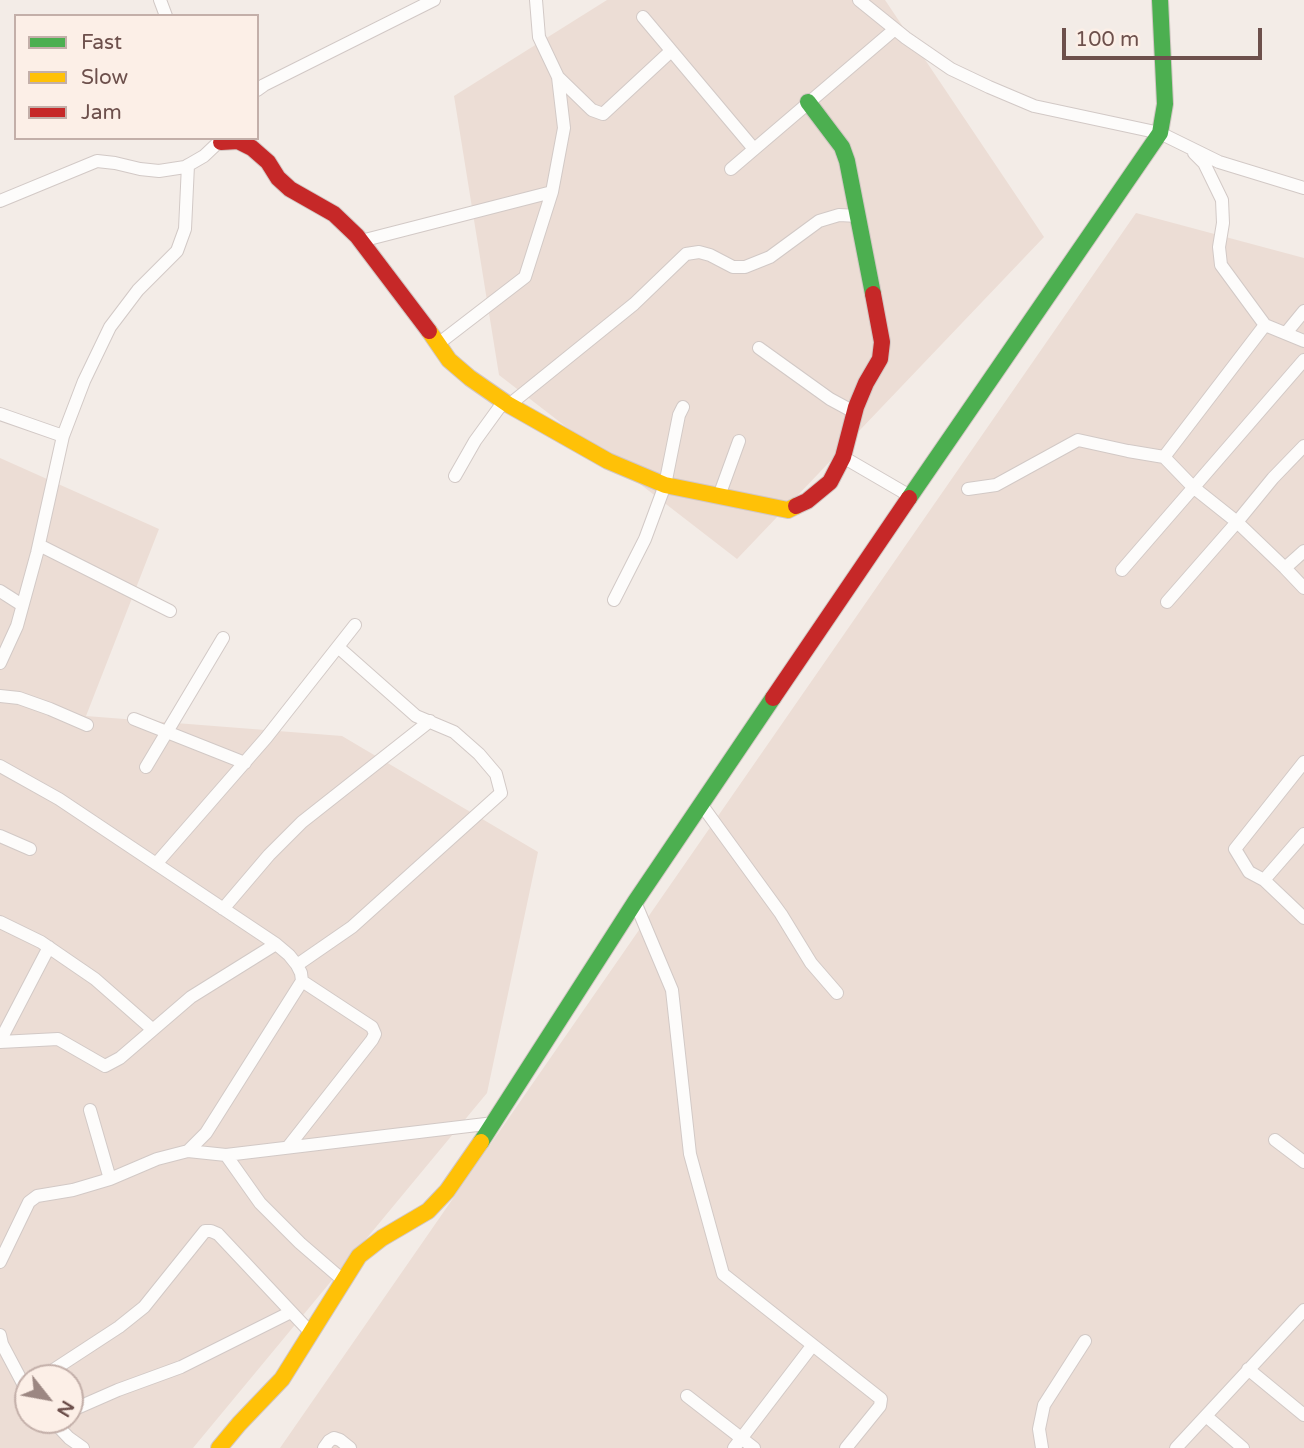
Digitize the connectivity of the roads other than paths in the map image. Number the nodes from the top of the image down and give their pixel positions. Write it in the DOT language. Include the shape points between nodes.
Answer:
graph roads {
  1 [pos="434,0"];
  2 [pos="536,0"];
  3 [pos="859,0"];
  4 [pos="1160,0"];
  5 [pos="643,17"];
  6 [pos="895,29"];
  7 [pos="671,51"];
  8 [pos="558,78"];
  9 [pos="259,89"];
  10 [pos="808,102"];
  11 [pos="1160,133"];
  12 [pos="222,140"];
  13 [pos="1186,145"];
  14 [pos="754,149"];
  15 [pos="188,165"];
  16 [pos="731,169"];
  17 [pos="1304,188"];
  18 [pos="552,192"];
  19 [pos="0,201"];
  20 [pos="858,216"];
  21 [pos="361,241"];
  22 [pos="1304,311"];
  23 [pos="1265,325"];
  24 [pos="1286,333"];
  25 [pos="1304,341"];
  26 [pos="438,344"];
  27 [pos="759,348"];
  28 [pos="1304,360"];
  29 [pos="507,403"];
  30 [pos="683,407"];
  31 [pos="855,412"];
  32 [pos="0,414"];
  33 [pos="63,436"];
  34 [pos="739,441"];
  35 [pos="1304,446"];
  36 [pos="844,457"];
  37 [pos="1164,457"];
  38 [pos="455,476"];
  39 [pos="665,485"];
  40 [pos="1193,487"];
  41 [pos="968,489"];
  42 [pos="719,496"];
  43 [pos="910,496"];
  44 [pos="1237,522"];
  45 [pos="39,545"];
  46 [pos="1304,551"];
  47 [pos="1285,568"];
  48 [pos="1122,570"];
  49 [pos="1304,587"];
  50 [pos="0,591"];
  51 [pos="614,600"];
  52 [pos="1167,602"];
  53 [pos="22,605"];
  54 [pos="170,611"];
  55 [pos="355,625"];
  56 [pos="223,638"];
  57 [pos="338,647"];
  58 [pos="0,663"];
  59 [pos="0,696"];
  60 [pos="134,719"];
  61 [pos="430,721"];
  62 [pos="87,724"];
  63 [pos="168,732"];
  64 [pos="1304,762"];
  65 [pos="245,763"];
  66 [pos="0,766"];
  67 [pos="146,767"];
  68 [pos="701,804"];
  69 [pos="1304,834"];
  70 [pos="0,835"];
  71 [pos="30,849"];
  72 [pos="156,864"];
  73 [pos="1264,880"];
  74 [pos="635,902"];
  75 [pos="223,909"];
  76 [pos="1304,918"];
  77 [pos="0,922"];
  78 [pos="276,944"];
  79 [pos="49,947"];
  80 [pos="297,965"];
  81 [pos="302,981"];
  82 [pos="837,993"];
  83 [pos="152,1029"];
  84 [pos="0,1042"];
  85 [pos="90,1110"];
  86 [pos="494,1123"];
  87 [pos="1275,1140"];
  88 [pos="288,1147"];
  89 [pos="188,1152"];
  90 [pos="226,1155"];
  91 [pos="1304,1162"];
  92 [pos="110,1179"];
  93 [pos="4,1240"];
  94 [pos="0,1262"];
  95 [pos="344,1281"];
  96 [pos="292,1312"];
  97 [pos="1301,1319"];
  98 [pos="312,1334"];
  99 [pos="1085,1340"];
  100 [pos="1,1342"];
  101 [pos="813,1346"];
  102 [pos="62,1364"];
  103 [pos="14,1366"];
  104 [pos="1248,1369"];
  105 [pos="687,1396"];
  106 [pos="84,1405"];
  107 [pos="1304,1415"];
  108 [pos="1206,1416"];
  109 [pos="64,1443"];
  110 [pos="738,1443"];
  111 [pos="83,1448"];
  112 [pos="219,1448"];
  113 [pos="324,1448"];
  114 [pos="350,1448"];
  115 [pos="754,1448"];
  116 [pos="846,1448"];
  117 [pos="1042,1448"];
  118 [pos="1176,1448"];
  119 [pos="1243,1448"];
  1 -- 9 [label="street"];
  2 -- 8 [label="street" via="540,37"];
  3 -- 6 [label="street"];
  4 -- 11 [label="street" via="1165,104"];
  5 -- 7 [label="street"];
  6 -- 10 [label="street"];
  6 -- 11 [label="street" via="951,69 1034,106"];
  7 -- 8 [label="street" via="603,114 592,110"];
  7 -- 14 [label="street"];
  8 -- 18 [label="street" via="564,128"];
  10 -- 14 [label="street"];
  10 -- 20 [label="street" via="842,147"];
  11 -- 13 [label="street"];
  11 -- 43 [label="street"];
  12 -- 15 [label="street"];
  12 -- 21 [label="street" via="252,148 290,189 334,214"];
  13 -- 17 [label="street" via="1219,162"];
  13 -- 23 [label="street" via="1204,163 1222,200 1221,265"];
  14 -- 16 [label="street"];
  15 -- 19 [label="street" via="159,171 97,161"];
  15 -- 33 [label="street" via="182,241 110,327"];
  18 -- 21 [label="street"];
  18 -- 26 [label="street" via="525,277"];
  20 -- 29 [label="street" via="820,221 770,257 745,267 733,267 699,252 686,254 634,304"];
  20 -- 31 [label="street" via="882,342 880,359"];
  21 -- 26 [label="street"];
  22 -- 24 [label="street"];
  23 -- 24 [label="street"];
  23 -- 37 [label="street"];
  24 -- 25 [label="street"];
  26 -- 29 [label="street" via="470,378"];
  27 -- 31 [label="street" via="830,400"];
  28 -- 40 [label="street"];
  29 -- 38 [label="street" via="475,441"];
  29 -- 39 [label="street" via="608,461"];
  30 -- 39 [label="street"];
  31 -- 36 [label="street"];
  32 -- 33 [label="street"];
  33 -- 45 [label="street"];
  34 -- 42 [label="street"];
  35 -- 44 [label="street"];
  36 -- 42 [label="street" via="830,482 788,510"];
  36 -- 43 [label="street"];
  37 -- 40 [label="street"];
  37 -- 41 [label="street" via="1077,440 996,485"];
  39 -- 42 [label="street"];
  39 -- 51 [label="street" via="645,539"];
  40 -- 44 [label="street"];
  40 -- 48 [label="street"];
  43 -- 68 [label="street"];
  44 -- 47 [label="street"];
  44 -- 52 [label="street"];
  45 -- 53 [label="street"];
  45 -- 54 [label="street"];
  46 -- 47 [label="street"];
  47 -- 49 [label="street"];
  50 -- 53 [label="street"];
  53 -- 58 [label="street"];
  55 -- 57 [label="street"];
  56 -- 63 [label="street"];
  57 -- 61 [label="street" via="416,716"];
  57 -- 65 [label="street"];
  59 -- 62 [label="street" via="19,698"];
  60 -- 63 [label="street"];
  61 -- 75 [label="street" via="302,822"];
  61 -- 80 [label="street" via="454,732 479,754 496,774 501,793 352,927"];
  63 -- 65 [label="street"];
  63 -- 67 [label="street"];
  64 -- 73 [label="street" via="1236,849 1249,872"];
  65 -- 72 [label="street"];
  66 -- 72 [label="street"];
  68 -- 74 [label="street"];
  68 -- 82 [label="street" via="811,963"];
  69 -- 73 [label="street"];
  70 -- 71 [label="street"];
  72 -- 75 [label="street"];
  73 -- 76 [label="street"];
  74 -- 86 [label="street"];
  74 -- 101 [label="street" via="672,990 690,1154 723,1274"];
  75 -- 78 [label="street"];
  77 -- 79 [label="street"];
  78 -- 80 [label="street"];
  78 -- 83 [label="street" via="191,997"];
  79 -- 83 [label="street" via="96,979"];
  79 -- 84 [label="street"];
  80 -- 81 [label="street"];
  81 -- 88 [label="street" via="372,1027 375,1034"];
  81 -- 89 [label="street" via="206,1133"];
  83 -- 84 [label="street" via="105,1066 58,1039"];
  85 -- 92 [label="street"];
  86 -- 88 [label="street"];
  86 -- 95 [label="street" via="447,1191 428,1211 368,1248"];
  87 -- 91 [label="street"];
  88 -- 90 [label="street"];
  89 -- 90 [label="street"];
  89 -- 92 [label="street" via="157,1159"];
  90 -- 95 [label="street" via="261,1203"];
  92 -- 93 [label="street" via="37,1196"];
  93 -- 94 [label="street"];
  95 -- 98 [label="street"];
  96 -- 98 [label="street"];
  96 -- 102 [label="street" via="218,1234 205,1231 144,1307"];
  96 -- 106 [label="street" via="181,1367"];
  97 -- 104 [label="street"];
  98 -- 112 [label="street" via="282,1379"];
  99 -- 117 [label="street" via="1044,1405"];
  100 -- 103 [label="street"];
  101 -- 110 [label="street"];
  101 -- 116 [label="street" via="881,1399"];
  104 -- 107 [label="street"];
  104 -- 108 [label="street"];
  105 -- 110 [label="street"];
  108 -- 118 [label="street"];
  108 -- 119 [label="street"];
  109 -- 111 [label="street"];
  110 -- 115 [label="street"];
  113 -- 114 [label="street" via="334,1438"];
}
